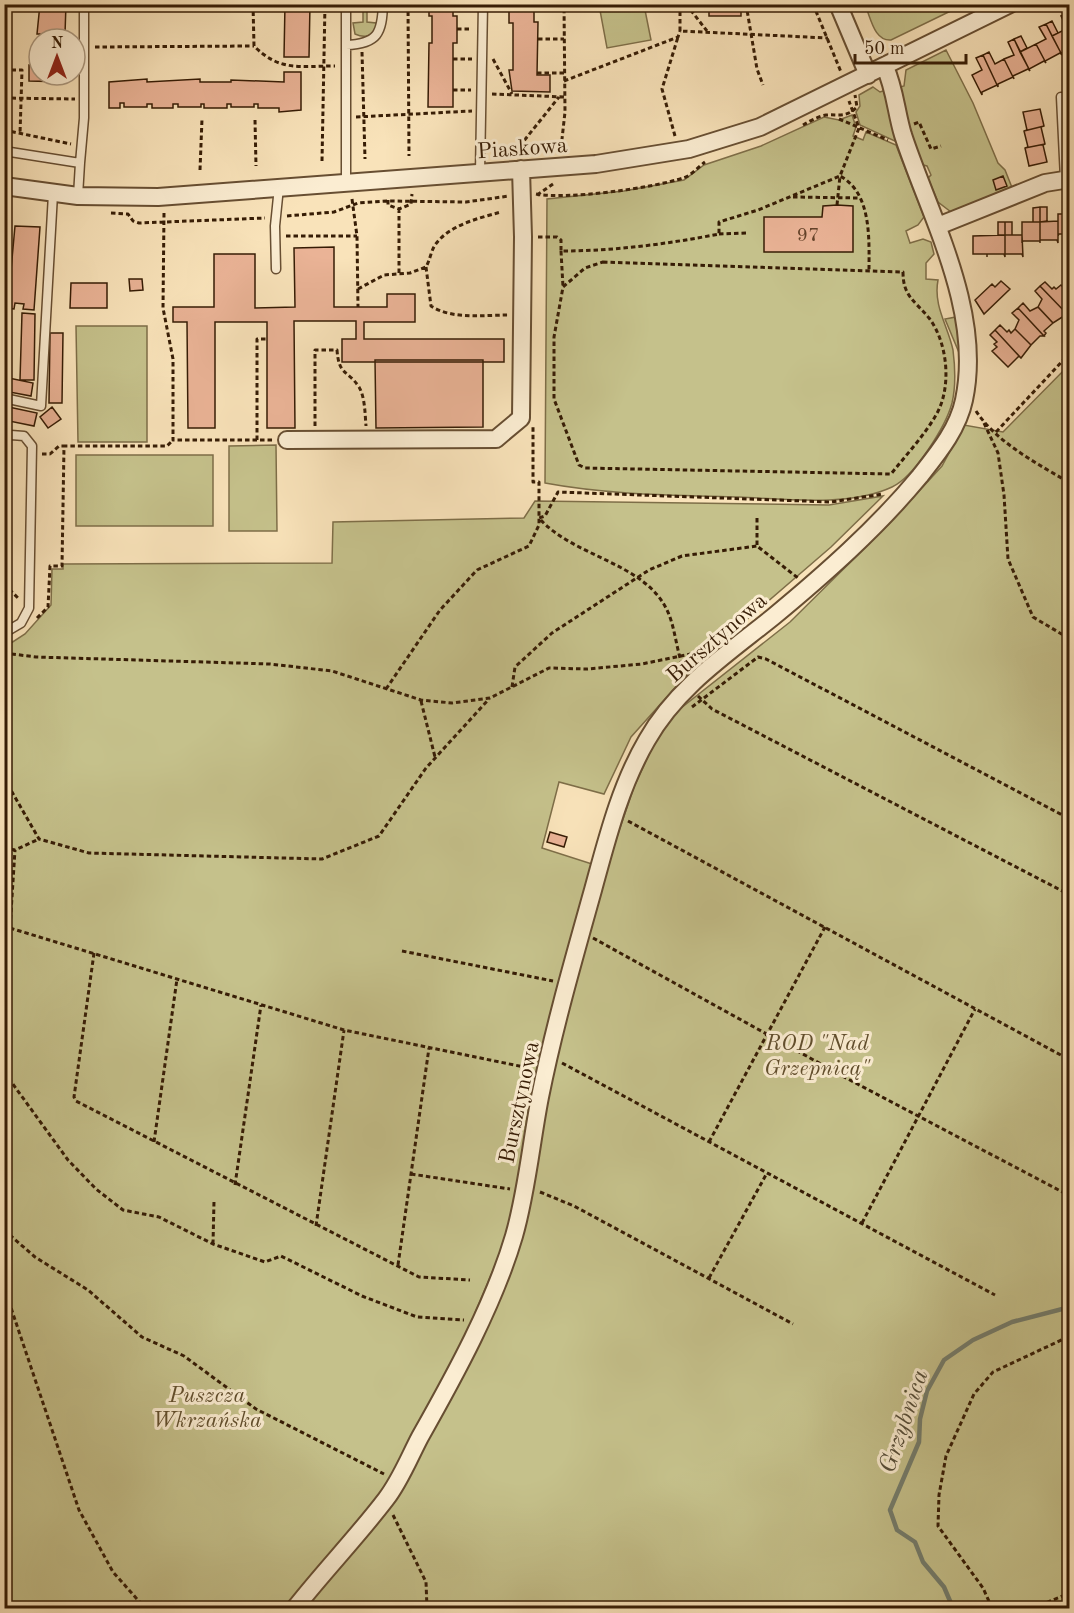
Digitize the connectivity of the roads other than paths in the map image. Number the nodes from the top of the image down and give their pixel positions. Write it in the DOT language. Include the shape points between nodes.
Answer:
graph roads {
  1 [pos="84,4"];
  2 [pos="346,4"];
  3 [pos="383,4"];
  4 [pos="838,4"];
  5 [pos="1010,4"];
  6 [pos="483,6"];
  7 [pos="346,45"];
  8 [pos="885,67"];
  9 [pos="868,75"];
  10 [pos="1061,97"];
  11 [pos="4,151"];
  12 [pos="81,164"];
  13 [pos="521,169"];
  14 [pos="480,172"];
  15 [pos="1067,179"];
  16 [pos="346,182"];
  17 [pos="4,186"];
  18 [pos="279,187"];
  19 [pos="53,194"];
  20 [pos="78,196"];
  21 [pos="938,226"];
  22 [pos="276,269"];
  23 [pos="4,398"];
  24 [pos="4,438"];
  25 [pos="287,440"];
  26 [pos="4,633"];
  27 [pos="295,1608"];
  1 -- 12 [label="lane"];
  2 -- 7 [label="lane"];
  3 -- 7 [label="lane" via="379,34 362,43"];
  4 -- 9 [label="street"];
  5 -- 8 [label="street, Piaskowa"];
  6 -- 14 [label="lane"];
  7 -- 16 [label="lane"];
  8 -- 9 [label="street, Piaskowa"];
  8 -- 21 [label="street, Bursztynowa" via="903,134 924,172"];
  9 -- 13 [label="street, Piaskowa" via="848,90 706,145 624,161"];
  10 -- 15 [label="lane"];
  11 -- 12 [label="lane"];
  12 -- 20 [label="lane"];
  13 -- 14 [label="street, Piaskowa"];
  13 -- 25 [label="street" via="521,418 496,439"];
  14 -- 16 [label="street, Piaskowa"];
  15 -- 21 [label="street" via="1045,183"];
  16 -- 18 [label="street, Piaskowa"];
  17 -- 19 [label="street, Piaskowa"];
  18 -- 20 [label="street, Piaskowa" via="158,197"];
  18 -- 22 [label="lane"];
  19 -- 20 [label="street, Piaskowa"];
  19 -- 23 [label="lane" via="41,406"];
  21 -- 27 [label="street, Bursztynowa" via="966,331 966,384 957,421 940,450 874,526 739,645 648,737 621,796 580,934 549,1062 514,1237 488,1302 457,1370 388,1496"];
  24 -- 26 [label="lane" via="22,435 32,446 29,608 21,623"];
}
